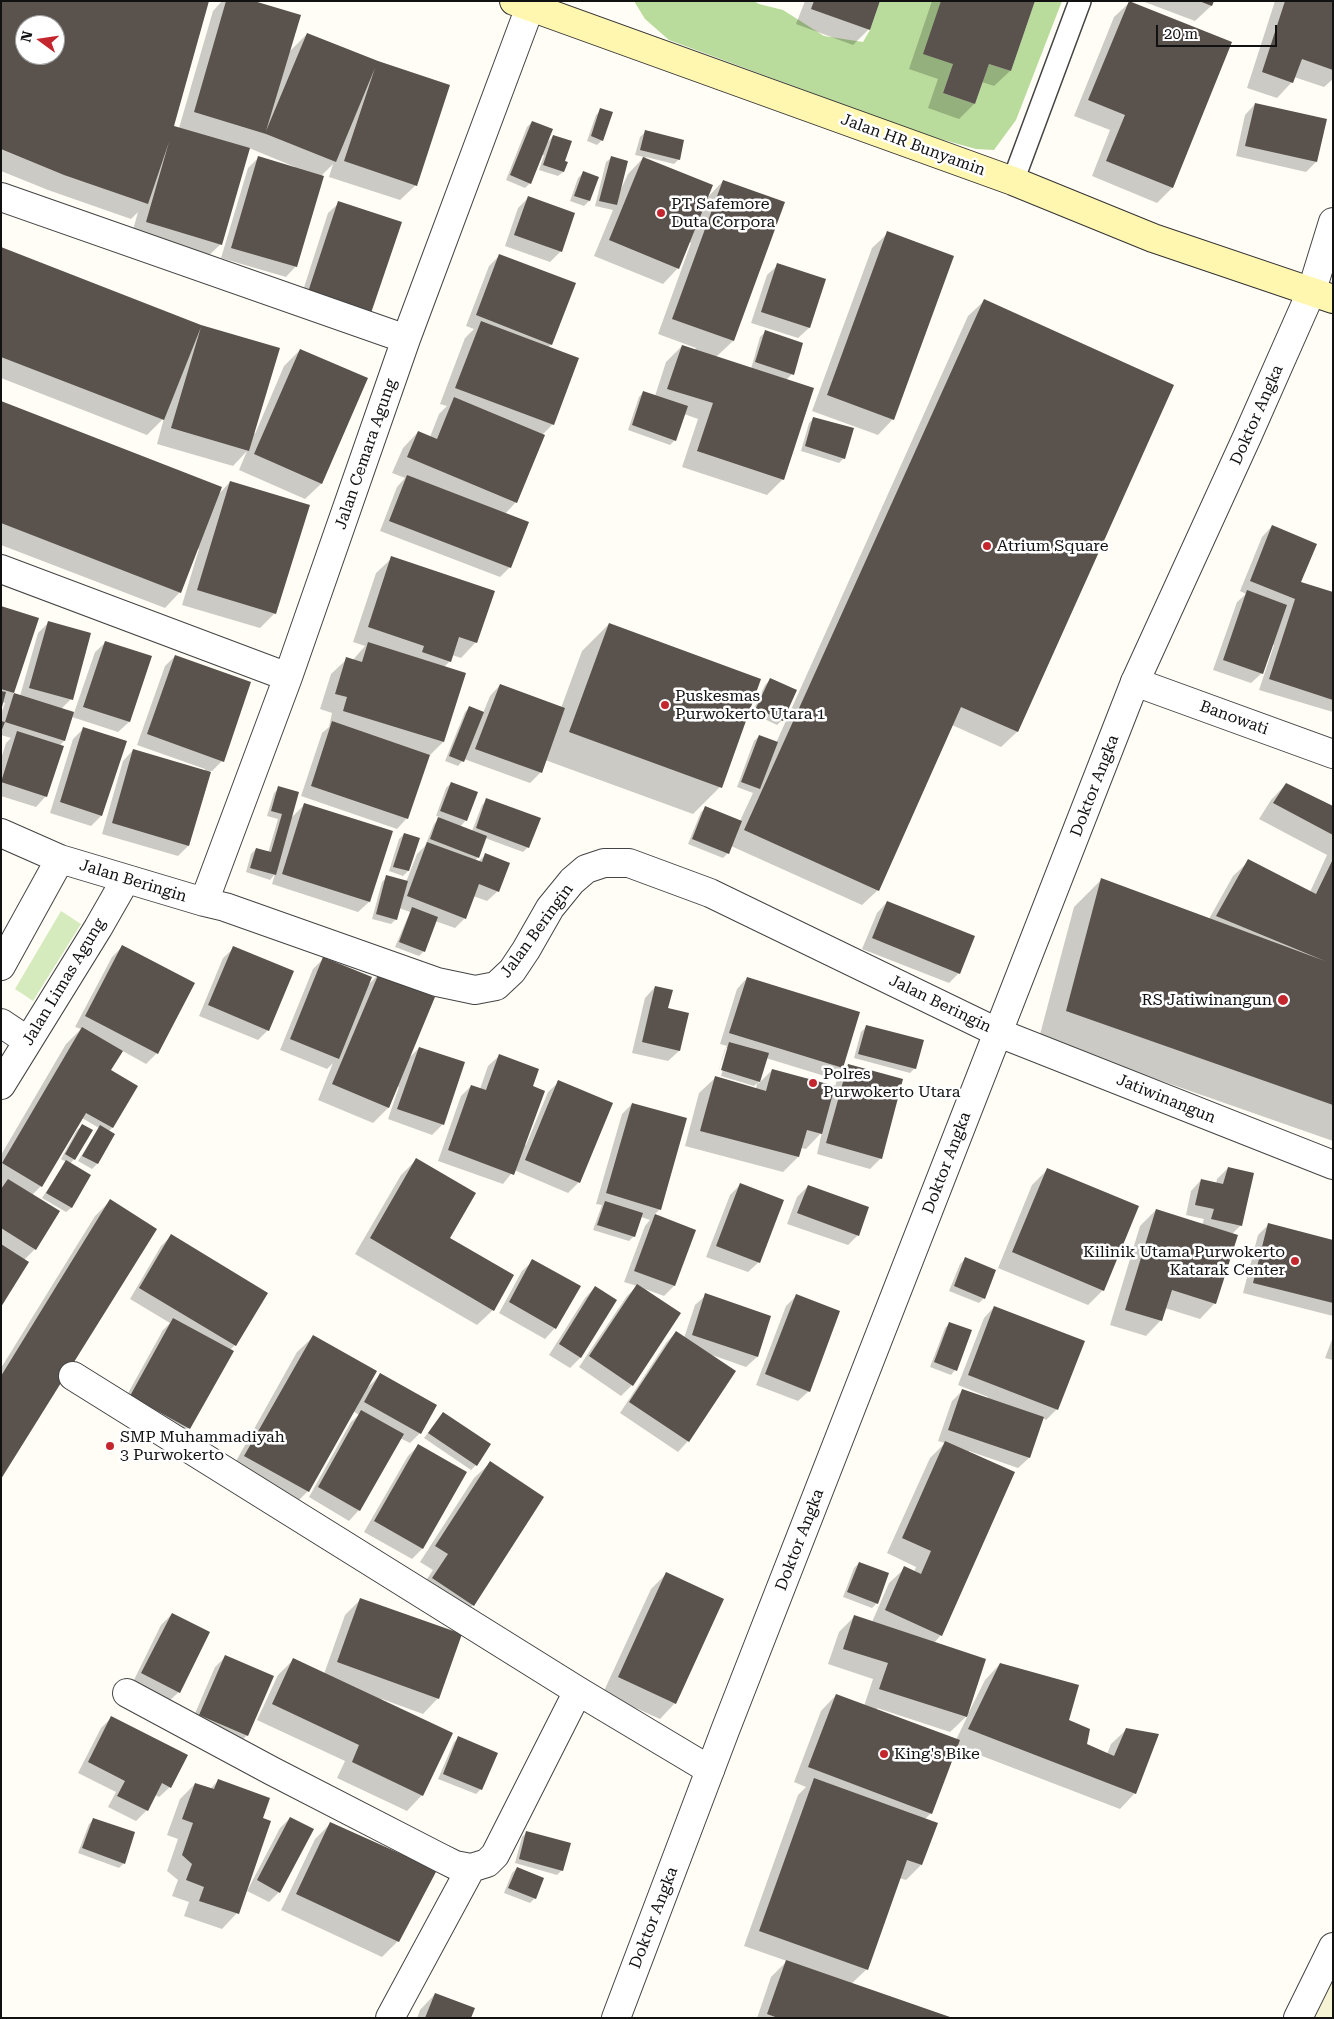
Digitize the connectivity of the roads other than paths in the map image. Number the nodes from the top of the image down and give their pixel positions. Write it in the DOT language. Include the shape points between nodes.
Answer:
graph roads {
  1 [pos="1080,1"];
  2 [pos="522,4"];
  3 [pos="566,10"];
  4 [pos="1013,181"];
  5 [pos="1,197"];
  6 [pos="1333,222"];
  7 [pos="1322,294"];
  8 [pos="406,339"];
  9 [pos="1,569"];
  10 [pos="288,677"];
  11 [pos="1135,682"];
  12 [pos="1333,754"];
  13 [pos="1,833"];
  14 [pos="60,859"];
  15 [pos="126,879"];
  16 [pos="204,902"];
  17 [pos="1,966"];
  18 [pos="1,1023"];
  19 [pos="999,1033"];
  20 [pos="28,1041"];
  21 [pos="1,1085"];
  22 [pos="1333,1165"];
  23 [pos="73,1376"];
  24 [pos="578,1691"];
  25 [pos="127,1692"];
  26 [pos="710,1770"];
  27 [pos="471,1868"];
  28 [pos="1333,1947"];
  29 [pos="390,2018"];
  30 [pos="616,2018"];
  31 [pos="1298,2018"];
  1 -- 4 [label="lane"];
  2 -- 3 [label="main road, Jalan HR Bunyamin"];
  2 -- 8 [label="street, Jalan Cemara Agung"];
  3 -- 4 [label="main road, Jalan HR Bunyamin"];
  4 -- 7 [label="main road, Jalan HR Bunyamin" via="1153,238"];
  5 -- 8 [label="street"];
  6 -- 7 [label="street, Doktor Angka"];
  7 -- 11 [label="street, Doktor Angka" via="1247,437"];
  8 -- 10 [label="street, Jalan Cemara Agung"];
  9 -- 10 [label="street"];
  10 -- 16 [label="street, Jalan Cemara Agung"];
  11 -- 12 [label="street, Banowati"];
  11 -- 19 [label="street, Doktor Angka"];
  13 -- 14 [label="street, Jalan Beringin"];
  14 -- 15 [label="street, Jalan Beringin"];
  14 -- 17 [label="street"];
  15 -- 16 [label="street, Jalan Beringin"];
  15 -- 20 [label="street, Jalan Limas Agung"];
  16 -- 19 [label="street, Jalan Beringin" via="437,982 475,990 496,986 512,971 550,908 586,869 604,863 629,863 710,893"];
  18 -- 20 [label="street"];
  19 -- 22 [label="street, Jatiwinangun"];
  19 -- 26 [label="street, Doktor Angka"];
  20 -- 21 [label="street, Jalan Limas Agung"];
  23 -- 24 [label="street"];
  24 -- 26 [label="street"];
  24 -- 27 [label="street" via="495,1855 487,1863"];
  25 -- 27 [label="street" via="439,1857"];
  26 -- 30 [label="street, Doktor Angka"];
  27 -- 29 [label="street"];
  28 -- 31 [label="street"];
}
